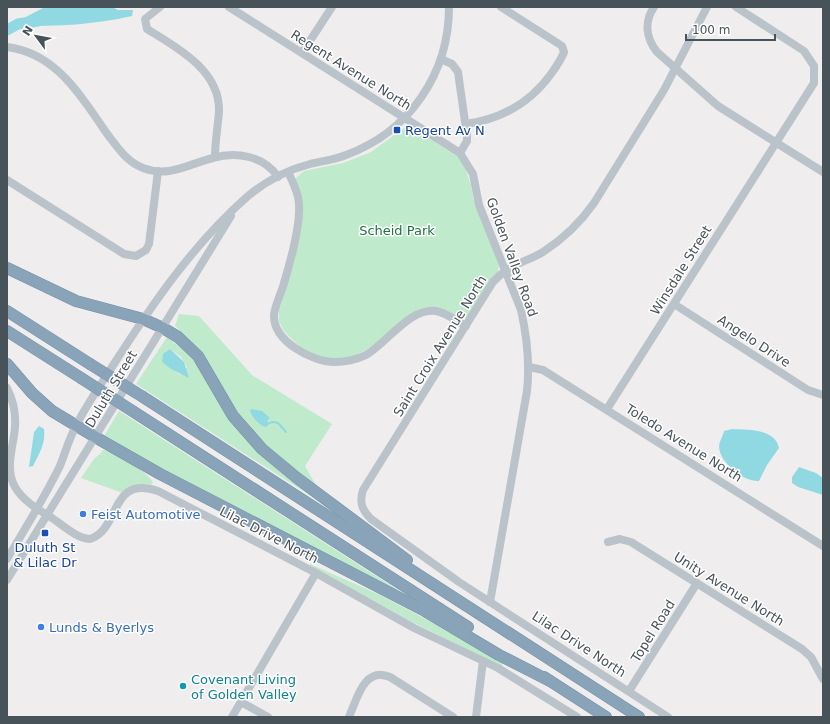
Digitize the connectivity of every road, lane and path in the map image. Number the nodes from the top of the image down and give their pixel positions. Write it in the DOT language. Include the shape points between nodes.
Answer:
graph roads {
  1 [pos="160,7"];
  2 [pos="229,7"];
  3 [pos="332,7"];
  4 [pos="449,7"];
  5 [pos="501,7"];
  6 [pos="654,7"];
  7 [pos="706,7"];
  8 [pos="736,7"];
  9 [pos="7,47"];
  10 [pos="302,53"];
  11 [pos="441,60"];
  12 [pos="676,68"];
  13 [pos="405,118"];
  14 [pos="466,124"];
  15 [pos="775,142"];
  16 [pos="460,153"];
  17 [pos="215,157"];
  18 [pos="158,172"];
  19 [pos="288,172"];
  20 [pos="823,172"];
  21 [pos="278,177"];
  22 [pos="7,180"];
  23 [pos="234,210"];
  24 [pos="7,268"];
  25 [pos="505,271"];
  26 [pos="674,304"];
  27 [pos="7,311"];
  28 [pos="142,319"];
  29 [pos="466,326"];
  30 [pos="163,328"];
  31 [pos="7,331"];
  32 [pos="7,364"];
  33 [pos="529,367"];
  34 [pos="7,388"];
  35 [pos="823,395"];
  36 [pos="607,409"];
  37 [pos="76,425"];
  38 [pos="96,437"];
  39 [pos="362,506"];
  40 [pos="38,509"];
  41 [pos="48,515"];
  42 [pos="608,542"];
  43 [pos="823,546"];
  44 [pos="7,559"];
  45 [pos="316,574"];
  46 [pos="7,580"];
  47 [pos="696,583"];
  48 [pos="444,591"];
  49 [pos="490,602"];
  50 [pos="483,661"];
  51 [pos="823,679"];
  52 [pos="550,681"];
  53 [pos="629,691"];
  54 [pos="241,702"];
  55 [pos="232,717"];
  56 [pos="268,717"];
  57 [pos="349,717"];
  58 [pos="453,717"];
  59 [pos="476,717"];
  60 [pos="578,717"];
  61 [pos="606,717"];
  62 [pos="639,717"];
  63 [pos="668,717"];
  1 -- 17 [label="street" via="145,19 147,28 187,55 198,65 215,89 219,111"];
  2 -- 10 [label="street, Regent Avenue North"];
  3 -- 10 [label="street"];
  4 -- 11 [label="street"];
  5 -- 14 [label="street" via="559,44 564,49 563,56 545,82 520,105 495,118"];
  6 -- 12 [label="street" via="647,25 651,45"];
  7 -- 12 [label="street, Saint Croix Avenue North"];
  8 -- 15 [label="street, Winsdale Street" via="800,47 808,54 814,66 814,83"];
  9 -- 18 [label="street" via="26,51 55,67 67,78 124,156 142,168"];
  10 -- 13 [label="street, Regent Avenue North"];
  11 -- 13 [label="street, Duluth Street" via="428,88"];
  11 -- 14 [label="street" via="452,64 458,72"];
  12 -- 15 [label="street" via="718,106"];
  12 -- 25 [label="street, Saint Croix Avenue North" via="584,216 560,240 542,253"];
  13 -- 16 [label="street, Regent Avenue North"];
  13 -- 19 [label="street, Duluth Street" via="363,148"];
  14 -- 16 [label="street" via="467,141"];
  15 -- 20 [label="street"];
  15 -- 26 [label="street, Winsdale Street"];
  16 -- 25 [label="street, Golden Valley Road" via="473,174 479,205"];
  17 -- 18 [label="street" via="175,171"];
  17 -- 21 [label="street" via="245,156 267,164"];
  18 -- 22 [label="street" via="149,244 146,250 136,256 124,254"];
  19 -- 21 [label="street, Duluth Street"];
  19 -- 29 [label="street" via="298,198 299,212 290,262 274,315 278,328 291,344 312,358 340,362 367,354 411,318 423,312 440,312"];
  21 -- 23 [label="street, Duluth Street" via="258,189"];
  23 -- 28 [label="street, Duluth Street" via="187,261"];
  23 -- 30 [label="street, Duluth Street"];
  24 -- 28 [label="highway" via="76,301"];
  25 -- 29 [label="street, Saint Croix Avenue North" via="493,282"];
  25 -- 33 [label="street, Golden Valley Road" via="521,310"];
  26 -- 35 [label="street, Angelo Drive" via="808,390"];
  26 -- 36 [label="street, Winsdale Street"];
  27 -- 48 [label="highway, bridge"];
  28 -- 30 [label="highway"];
  28 -- 37 [label="street, Duluth Street"];
  29 -- 39 [label="street, Saint Croix Avenue North" via="363,490"];
  30 -- 38 [label="street, Duluth Street"];
  30 -- 48 [label="highway" via="178,337 198,356 233,416 262,449"];
  31 -- 52 [label="highway, bridge"];
  32 -- 37 [label="highway" via="42,402"];
  33 -- 36 [label="street, Toledo Avenue North" via="543,370"];
  33 -- 49 [label="street, Golden Valley Road"];
  34 -- 40 [label="street, Lilac Drive North" via="13,402 15,419 11,476 20,494"];
  36 -- 43 [label="street, Toledo Avenue North"];
  37 -- 38 [label="highway"];
  37 -- 40 [label="street, Duluth Street" via="60,467"];
  38 -- 41 [label="street, Duluth Street"];
  38 -- 52 [label="highway" via="400,598"];
  39 -- 49 [label="street, Lilac Drive North" via="376,523"];
  40 -- 41 [label="street, Lilac Drive North"];
  40 -- 44 [label="street, Duluth Street"];
  41 -- 45 [label="street, Lilac Drive North" via="76,534 90,539 98,535 126,494 139,488 147,488"];
  41 -- 46 [label="street, Duluth Street"];
  42 -- 47 [label="street, Unity Avenue North" via="620,539 631,542"];
  45 -- 50 [label="street, Lilac Drive North" via="414,628"];
  45 -- 54 [label="street"];
  47 -- 51 [label="street, Unity Avenue North" via="808,654"];
  47 -- 53 [label="street, Topel Road"];
  48 -- 62 [label="highway"];
  49 -- 53 [label="street, Lilac Drive North"];
  50 -- 59 [label="street"];
  50 -- 60 [label="street, Lilac Drive North" via="511,675"];
  52 -- 61 [label="highway"];
  53 -- 63 [label="street, Lilac Drive North"];
  54 -- 55 [label="street"];
  54 -- 56 [label="street"];
  57 -- 58 [label="street" via="363,685 378,674 390,677"];
}
